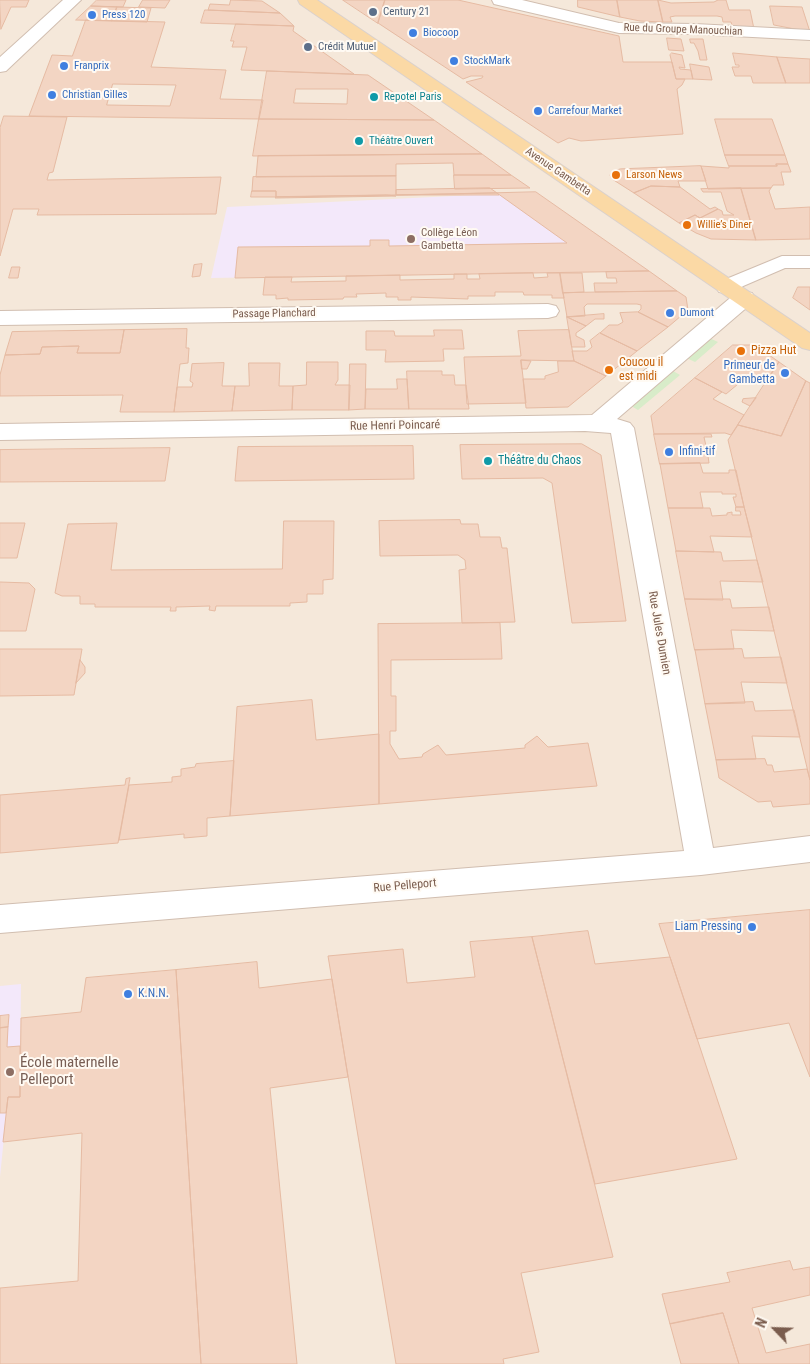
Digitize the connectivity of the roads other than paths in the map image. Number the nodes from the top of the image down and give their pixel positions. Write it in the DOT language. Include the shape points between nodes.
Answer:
graph roads {
  1 [pos="73,0"];
  2 [pos="306,0"];
  3 [pos="500,0"];
  4 [pos="810,35"];
  5 [pos="0,67"];
  6 [pos="810,262"];
  7 [pos="736,293"];
  8 [pos="548,311"];
  9 [pos="0,318"];
  10 [pos="810,343"];
  11 [pos="598,423"];
  12 [pos="0,432"];
  13 [pos="810,849"];
  14 [pos="701,862"];
  15 [pos="0,919"];
  1 -- 5 [label="street"];
  2 -- 7 [label="main road, Avenue Gambetta"];
  3 -- 4 [label="street, Rue du Groupe Manouchian" via="619,28"];
  6 -- 7 [label="street" via="782,262"];
  7 -- 10 [label="main road, Avenue Gambetta"];
  7 -- 11 [label="street"];
  8 -- 9 [label="street, Passage Planchard"];
  11 -- 12 [label="street, Rue Henri Poincaré"];
  11 -- 14 [label="street, Rue Jules Dumien" via="622,428"];
  13 -- 14 [label="street, Rue Pelleport"];
  14 -- 15 [label="street, Rue Pelleport"];
}
